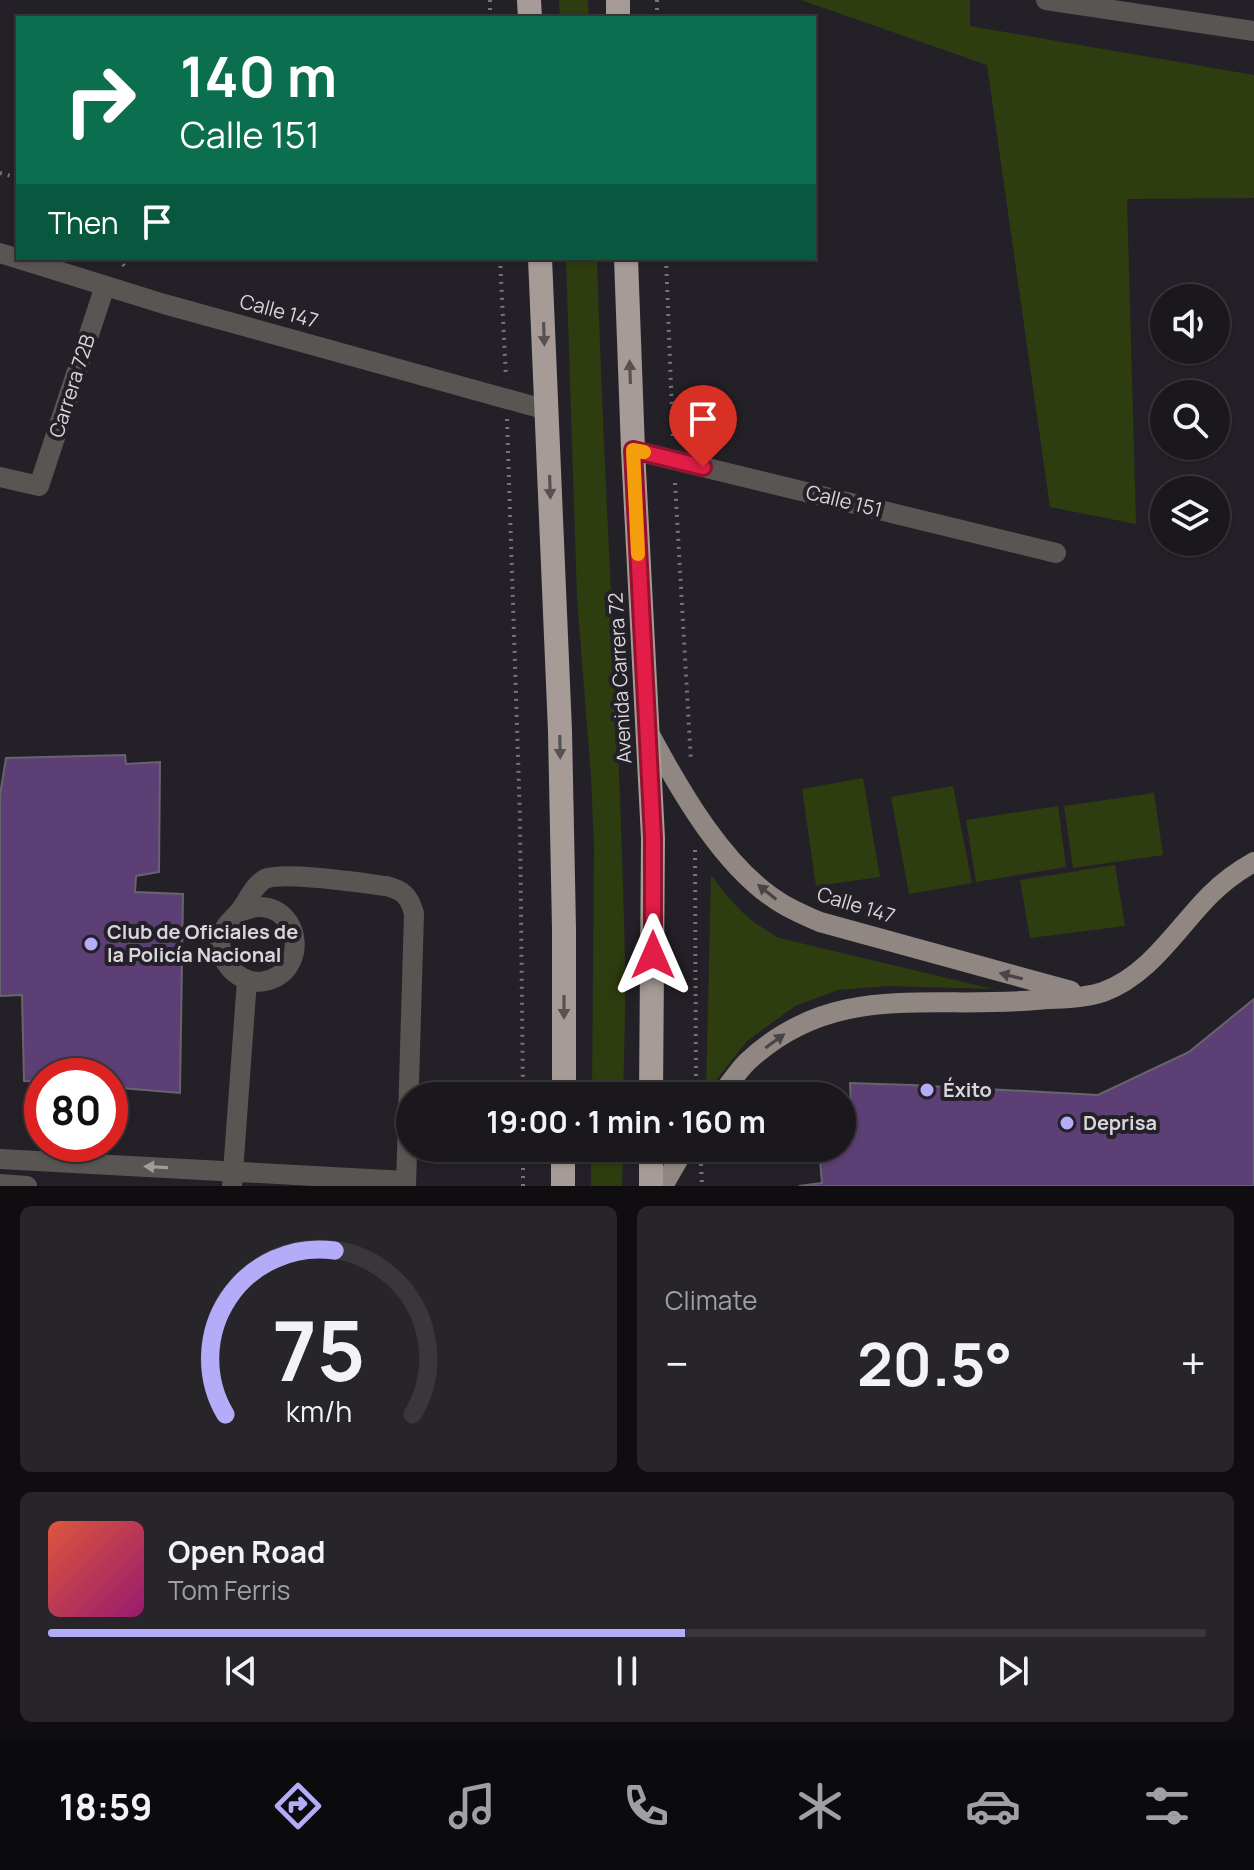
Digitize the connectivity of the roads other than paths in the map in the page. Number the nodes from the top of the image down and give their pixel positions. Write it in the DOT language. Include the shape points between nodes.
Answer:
graph roads {
  1 [pos="1046,0"];
  2 [pos="1114,5"];
  3 [pos="1254,31"];
  4 [pos="22,260"];
  5 [pos="540,260"];
  6 [pos="626,260"];
  7 [pos="105,286"];
  8 [pos="547,410"];
  9 [pos="633,450"];
  10 [pos="0,477"];
  11 [pos="1056,553"];
  12 [pos="647,729"];
  13 [pos="1254,862"];
  14 [pos="241,911"];
  15 [pos="247,980"];
  16 [pos="1086,995"];
  17 [pos="564,1082"];
  18 [pos="651,1082"];
  19 [pos="731,1082"];
  20 [pos="0,1159"];
  21 [pos="563,1162"];
  22 [pos="651,1162"];
  23 [pos="677,1162"];
  24 [pos="233,1179"];
  25 [pos="0,1184"];
  26 [pos="406,1184"];
  27 [pos="27,1186"];
  28 [pos="563,1186"];
  29 [pos="651,1186"];
  30 [pos="663,1186"];
  1 -- 2 [label="street"];
  2 -- 3 [label="street"];
  4 -- 7 [label="street, Calle 147"];
  5 -- 8 [label="highway, one-way"];
  9 -- 6 [label="highway, Avenida Carrera 72, one-way"];
  7 -- 8 [label="street, Calle 147"];
  7 -- 10 [label="street, Carrera 72B" via="39,486"];
  8 -- 17 [label="highway, one-way" via="560,746"];
  9 -- 11 [label="street, Calle 151"];
  9 -- 12 [label="highway, Avenida Carrera 72"];
  16 -- 12 [label="main road, Calle 147, one-way" via="820,922 784,906 725,851 681,790"];
  12 -- 18 [label="highway, Avenida Carrera 72" via="653,838"];
  13 -- 16 [label="main road" via="1211,894 1141,968 1103,992"];
  14 -- 15 [label="street" via="227,923 221,948 232,972"];
  14 -- 15 [label="street" via="260,907 278,912 292,926 296,945 292,962 280,975"];
  14 -- 26 [label="street" via="264,880 282,876 386,886 410,899 414,913"];
  15 -- 24 [label="street"];
  19 -- 16 [label="main road, one-way" via="777,1038 831,1012 891,1003"];
  24 -- 20 [label="street, one-way"];
  21 -- 28 [label="highway"];
  22 -- 29 [label="highway"];
  23 -- 30 [label="main road"];
  24 -- 26 [label="street"];
  25 -- 27 [label="street"];
}
